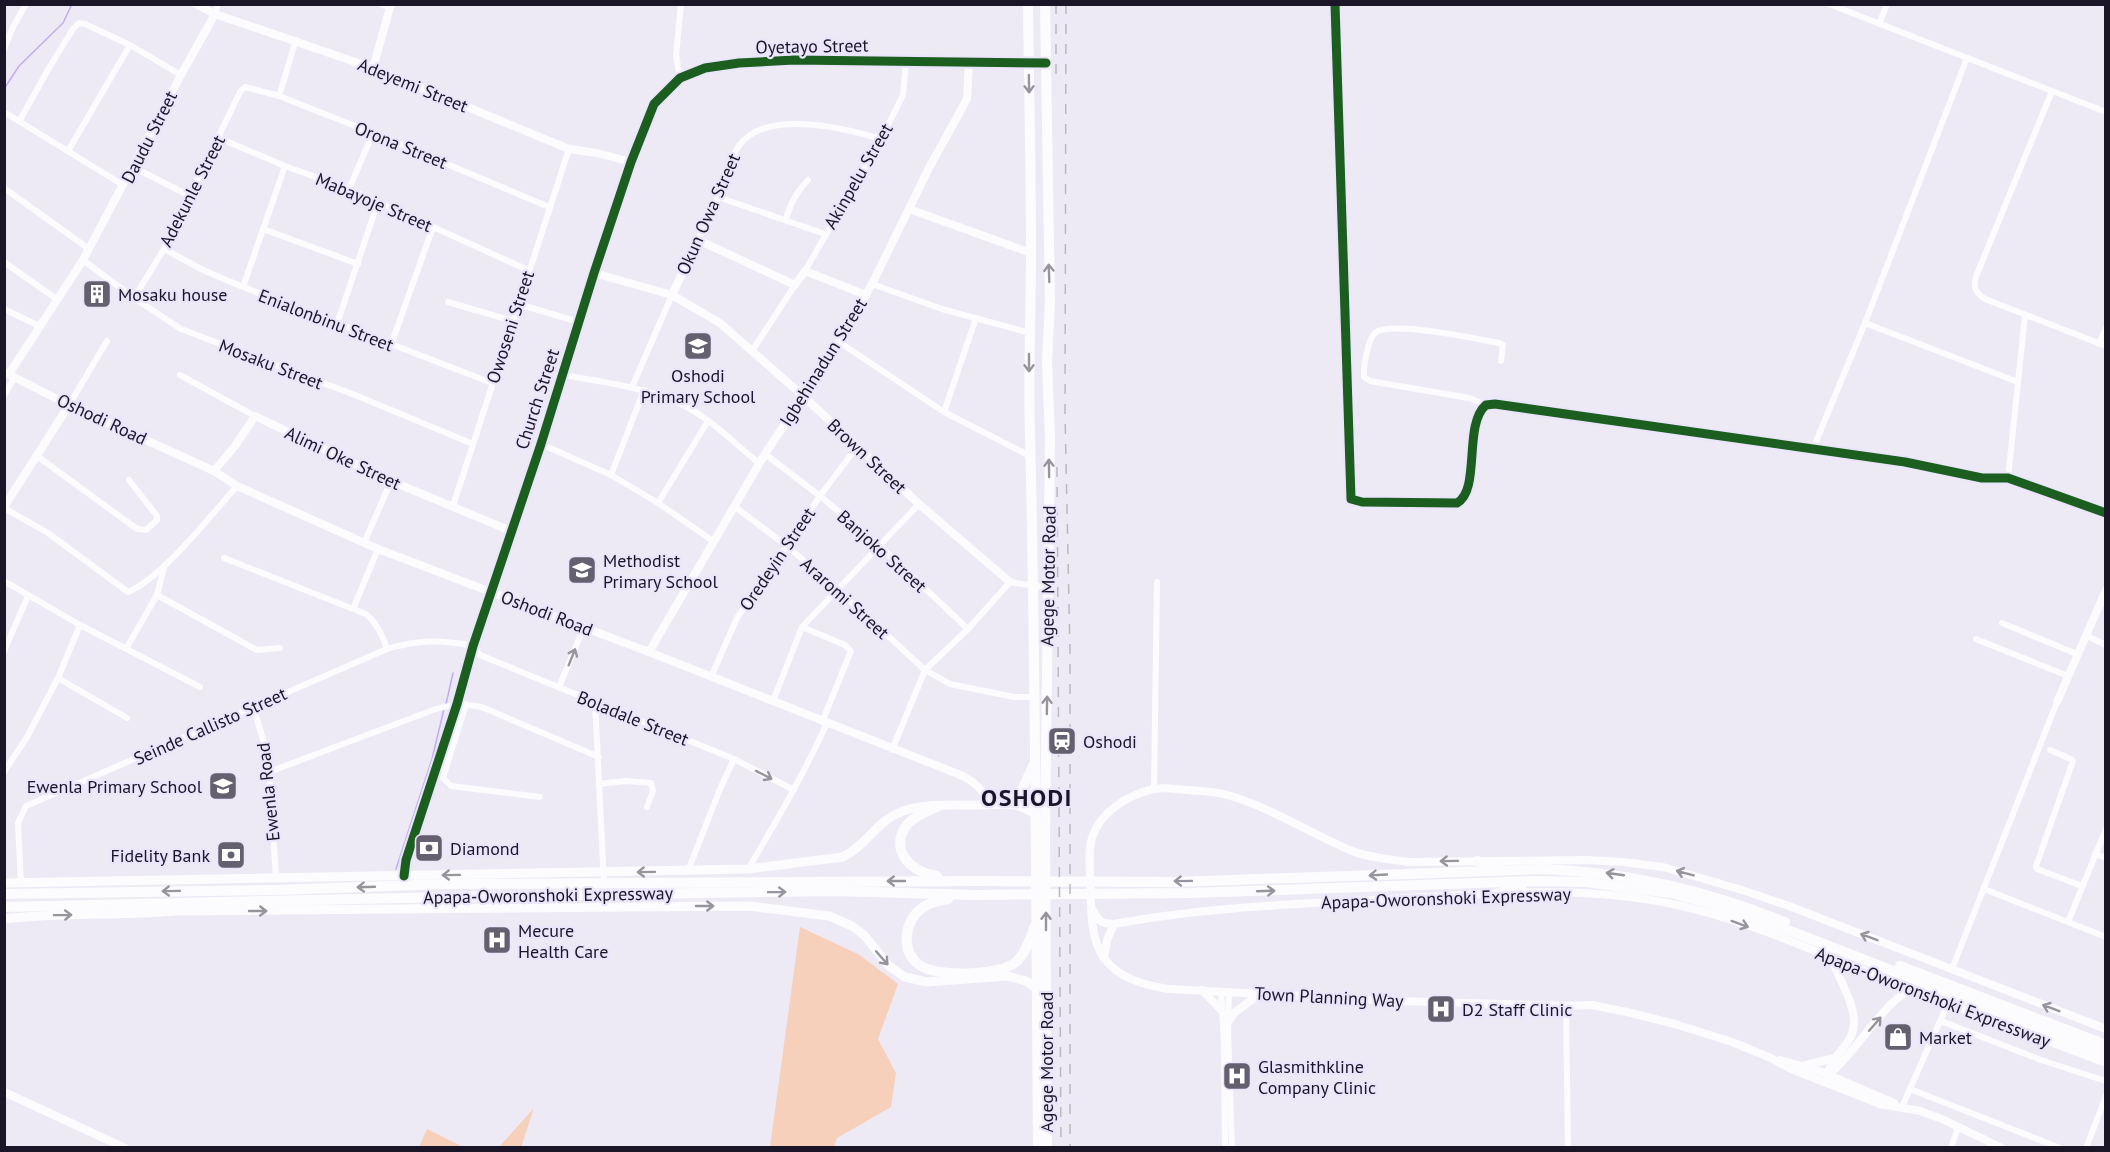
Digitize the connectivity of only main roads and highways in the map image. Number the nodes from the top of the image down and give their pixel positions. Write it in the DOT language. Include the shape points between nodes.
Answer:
graph roads {
  1 [pos="1028,4"];
  2 [pos="1045,4"];
  3 [pos="1036,755"];
  4 [pos="1002,803"];
  5 [pos="939,806"];
  6 [pos="1036,814"];
  7 [pos="1477,861"];
  8 [pos="1510,865"];
  9 [pos="1495,866"];
  10 [pos="1465,871"];
  11 [pos="603,878"];
  12 [pos="976,881"];
  13 [pos="1534,881"];
  14 [pos="1487,882"];
  15 [pos="4,883"];
  16 [pos="1515,891"];
  17 [pos="4,894"];
  18 [pos="1497,894"];
  19 [pos="975,895"];
  20 [pos="1091,904"];
  21 [pos="4,907"];
  22 [pos="174,907"];
  23 [pos="4,919"];
  24 [pos="1114,924"];
  25 [pos="1035,926"];
  26 [pos="1831,957"];
  27 [pos="1104,958"];
  28 [pos="1036,988"];
  29 [pos="1202,990"];
  30 [pos="1912,990"];
  31 [pos="1261,993"];
  32 [pos="1223,1012"];
  33 [pos="1229,1021"];
  34 [pos="2106,1029"];
  35 [pos="2106,1045"];
  36 [pos="2106,1054"];
  37 [pos="1771,1058"];
  38 [pos="1834,1058"];
  39 [pos="2106,1063"];
  40 [pos="1804,1065"];
  41 [pos="1825,1079"];
  42 [pos="1042,1106"];
  43 [pos="1038,1148"];
  44 [pos="1047,1148"];
  45 [pos="2002,1148"];
  1 -- 3 [label="highway, Agege Motor Road, one-way"];
  42 -- 2 [label="highway, Agege Motor Road, one-way" via="1050,439"];
  3 -- 4 [label="main road" via="1022,789"];
  3 -- 6 [label="highway, Agege Motor Road"];
  4 -- 5 [label="main road, Apapa-Oworonshoki Expressway"];
  4 -- 6 [label="main road, Apapa-Oworonshoki Expressway"];
  5 -- 11 [label="main road, Apapa-Oworonshoki Expressway, one-way" via="889,818 867,841 843,857 748,869"];
  5 -- 12 [label="highway" via="907,825 901,841 903,854 909,865 931,875"];
  6 -- 25 [label="highway, Agege Motor Road"];
  7 -- 8 [label="main road, Apapa-Oworonshoki Expressway"];
  7 -- 9 [label="highway"];
  7 -- 20 [label="main road, Apapa-Oworonshoki Expressway, one-way" via="1408,862 1380,858 1352,851 1228,795 1154,789 1118,805 1096,829 1091,847"];
  8 -- 9 [label="highway"];
  8 -- 10 [label="highway, Apapa-Oworonshoki Expressway"];
  34 -- 8 [label="main road, Apapa-Oworonshoki Expressway, one-way" via="1790,906 1663,867 1586,860"];
  35 -- 8 [label="highway, Apapa-Oworonshoki Expressway, one-way" via="1711,896 1590,871"];
  9 -- 10 [label="highway"];
  10 -- 12 [label="highway, Apapa-Oworonshoki Expressway, one-way" via="1148,882"];
  12 -- 11 [label="highway, Apapa-Oworonshoki Expressway, one-way"];
  11 -- 15 [label="main road, Apapa-Oworonshoki Expressway, one-way" via="404,876"];
  11 -- 17 [label="highway, Apapa-Oworonshoki Expressway, one-way" via="277,890"];
  13 -- 14 [label="highway, Apapa-Oworonshoki Expressway"];
  13 -- 16 [label="highway"];
  13 -- 36 [label="highway, Apapa-Oworonshoki Expressway" via="1586,882 1671,893 1711,904"];
  14 -- 16 [label="highway"];
  19 -- 14 [label="highway, Apapa-Oworonshoki Expressway, one-way"];
  16 -- 18 [label="highway"];
  16 -- 26 [label="main road, Apapa-Oworonshoki Expressway, one-way" via="1584,892 1675,904"];
  18 -- 24 [label="main road, Apapa-Oworonshoki Expressway" via="1252,907"];
  22 -- 19 [label="highway, Apapa-Oworonshoki Expressway, one-way" via="834,891"];
  19 -- 25 [label="highway" via="935,901 920,909 907,931 908,948 919,965 940,972 1002,970 1023,953"];
  20 -- 24 [label="main road" via="1098,920"];
  20 -- 27 [label="main road, Apapa-Oworonshoki Expressway" via="1096,940"];
  21 -- 22 [label="highway, Apapa-Oworonshoki Expressway"];
  23 -- 22 [label="main road, Apapa-Oworonshoki Expressway, one-way" via="142,914"];
  22 -- 28 [label="main road, Apapa-Oworonshoki Expressway, one-way" via="749,906 840,919 864,935 889,966 913,980 1007,976"];
  24 -- 27 [label="main road"];
  25 -- 28 [label="highway, Agege Motor Road"];
  26 -- 30 [label="main road, Apapa-Oworonshoki Expressway"];
  26 -- 38 [label="main road" via="1854,1021 1847,1046"];
  27 -- 29 [label="main road, Town Planning Way" via="1145,985"];
  28 -- 42 [label="highway, Agege Motor Road"];
  29 -- 31 [label="main road, Town Planning Way"];
  29 -- 32 [label="main road"];
  30 -- 39 [label="main road, Apapa-Oworonshoki Expressway"];
  41 -- 30 [label="main road, one-way" via="1898,997"];
  31 -- 33 [label="main road"];
  31 -- 37 [label="main road, Town Planning Way" via="1397,1001 1592,1005 1650,1017"];
  37 -- 40 [label="main road, Town Planning Way"];
  37 -- 41 [label="main road, Town Planning Way" via="1791,1069"];
  38 -- 40 [label="main road"];
  38 -- 41 [label="main road"];
  40 -- 41 [label="main road, Town Planning Way"];
  41 -- 45 [label="main road, Town Planning Way" via="1920,1111"];
  42 -- 43 [label="highway, Agege Motor Road"];
  42 -- 44 [label="highway, Agege Motor Road"];
}
